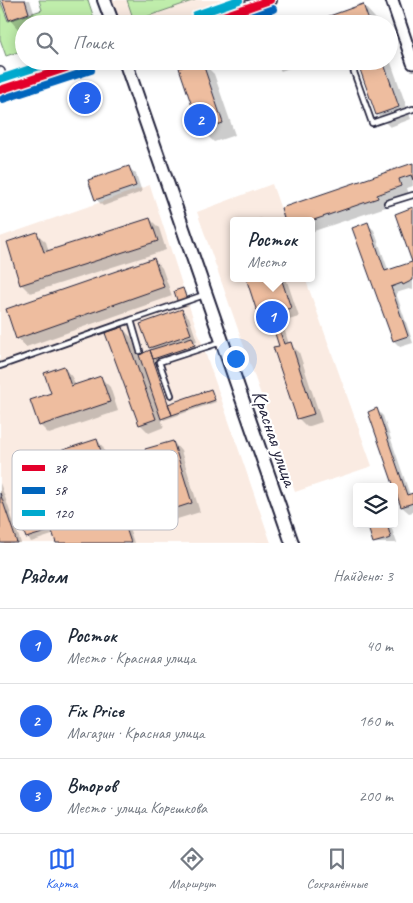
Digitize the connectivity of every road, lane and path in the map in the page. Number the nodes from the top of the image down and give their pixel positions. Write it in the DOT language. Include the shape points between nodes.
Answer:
graph roads {
  1 [pos="104,0"];
  2 [pos="270,0"];
  3 [pos="392,0"];
  4 [pos="109,15"];
  5 [pos="226,15"];
  6 [pos="397,15"];
  7 [pos="398,18"];
  8 [pos="413,63"];
  9 [pos="62,70"];
  10 [pos="128,70"];
  11 [pos="353,70"];
  12 [pos="0,72"];
  13 [pos="3,90"];
  14 [pos="413,109"];
  15 [pos="413,195"];
  16 [pos="387,203"];
  17 [pos="206,294"];
  18 [pos="131,320"];
  19 [pos="222,342"];
  20 [pos="140,352"];
  21 [pos="0,366"];
  22 [pos="171,395"];
  23 [pos="292,543"];
  1 -- 4 [label="main road"];
  2 -- 5 [label="main road"];
  3 -- 6 [label="street"];
  7 -- 8 [label="street"];
  9 -- 13 [label="main road"];
  10 -- 17 [label="main road, Красная улица"];
  11 -- 14 [label="lane" via="372,122"];
  12 -- 13 [label="street"];
  15 -- 16 [label="lane"];
  17 -- 18 [label="lane"];
  17 -- 19 [label="main road, Красная улица"];
  18 -- 20 [label="lane"];
  18 -- 21 [label="lane"];
  19 -- 22 [label="lane" via="159,362"];
  19 -- 23 [label="main road, Красная улица"];
}
